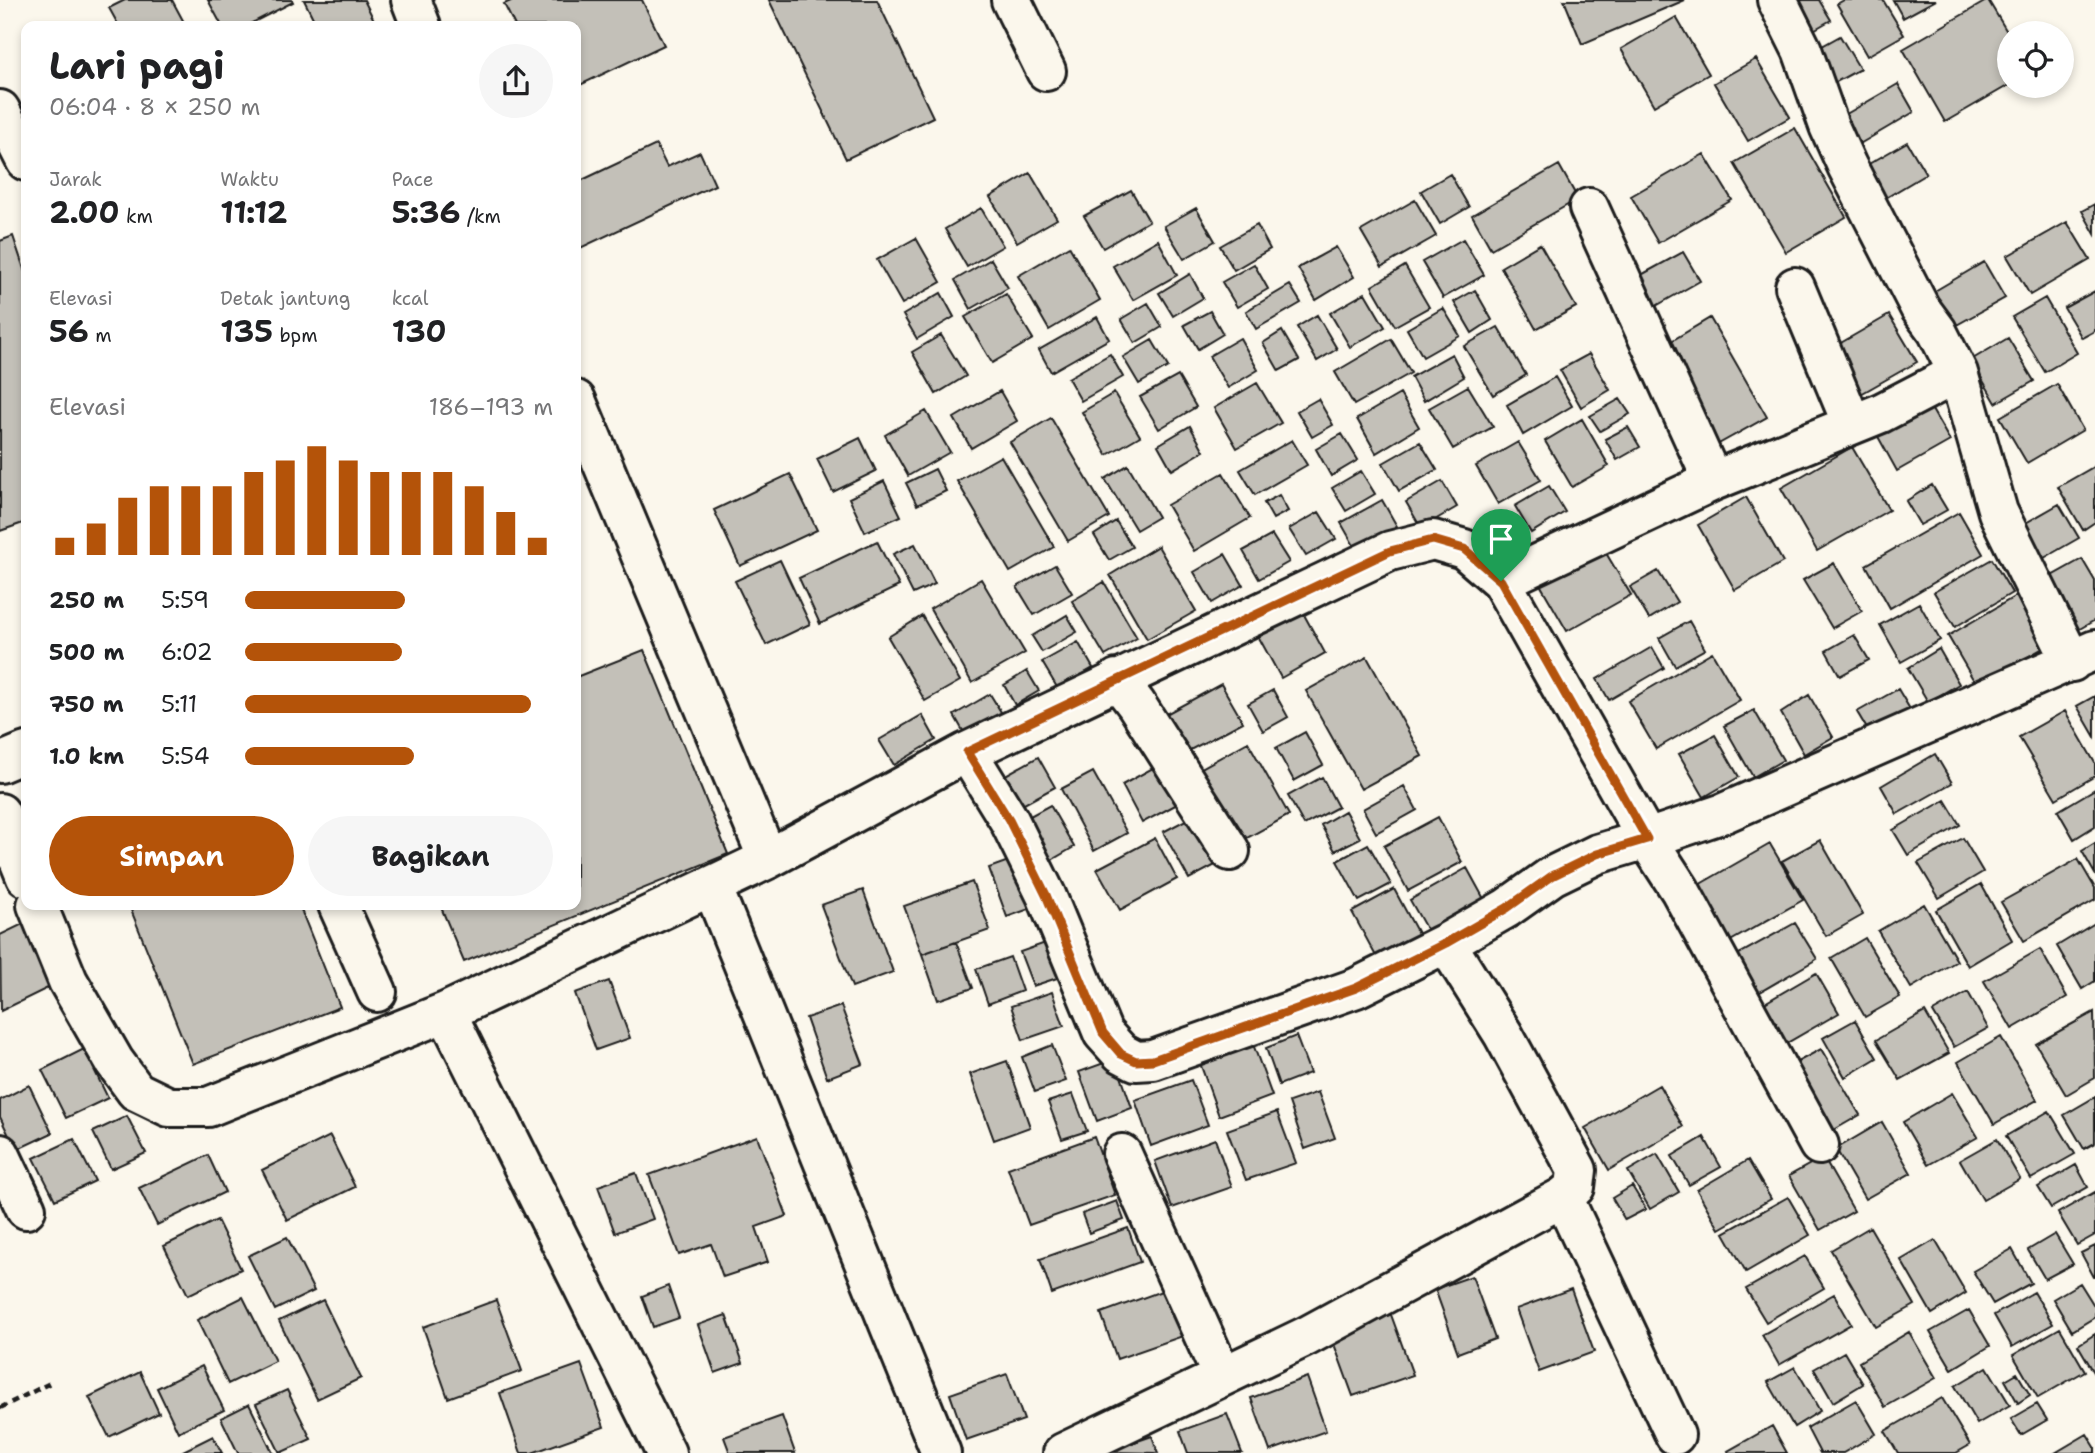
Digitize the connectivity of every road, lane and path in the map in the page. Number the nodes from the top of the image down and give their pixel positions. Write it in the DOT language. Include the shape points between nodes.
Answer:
graph roads {
  1 [pos="411,0"];
  2 [pos="1011,0"];
  3 [pos="1777,0"];
  4 [pos="419,21"];
  5 [pos="1046,71"];
  6 [pos="0,110"];
  7 [pos="21,151"];
  8 [pos="1589,208"];
  9 [pos="1794,287"];
  10 [pos="1958,373"];
  11 [pos="581,412"];
  12 [pos="1852,424"];
  13 [pos="1713,481"];
  14 [pos="1501,581"];
  15 [pos="2084,656"];
  16 [pos="1117,679"];
  17 [pos="967,752"];
  18 [pos="21,754"];
  19 [pos="0,763"];
  20 [pos="2,819"];
  21 [pos="1647,839"];
  22 [pos="1230,851"];
  23 [pos="768,859"];
  24 [pos="21,865"];
  25 [pos="712,886"];
  26 [pos="39,910"];
  27 [pos="340,910"];
  28 [pos="1446,943"];
  29 [pos="377,992"];
  30 [pos="446,1012"];
  31 [pos="1819,1145"];
  32 [pos="0,1154"];
  33 [pos="1122,1154"];
  34 [pos="1563,1197"];
  35 [pos="26,1209"];
  36 [pos="1222,1376"];
  37 [pos="52,1382"];
  38 [pos="0,1408"];
  39 [pos="1675,1435"];
  40 [pos="666,1453"];
  41 [pos="941,1453"];
  42 [pos="1063,1453"];
  1 -- 4 [label="street"];
  2 -- 5 [label="street"];
  3 -- 10 [label="street" via="1802,50 1847,166"];
  6 -- 7 [label="street"];
  8 -- 13 [label="street"];
  9 -- 12 [label="street"];
  10 -- 12 [label="street"];
  10 -- 15 [label="street" via="1998,512"];
  11 -- 23 [label="street"];
  12 -- 13 [label="street"];
  13 -- 14 [label="street"];
  14 -- 16 [label="street" via="1464,549 1433,540 1401,548"];
  14 -- 21 [label="street"];
  15 -- 21 [label="street" via="1724,813"];
  16 -- 17 [label="street"];
  16 -- 22 [label="street"];
  17 -- 23 [label="street"];
  17 -- 28 [label="street" via="1009,820 1046,895 1103,1033 1121,1054 1136,1061 1153,1060 1356,988"];
  18 -- 19 [label="street"];
  20 -- 24 [label="street"];
  21 -- 28 [label="street" via="1597,854 1552,876"];
  21 -- 31 [label="street" via="1680,890"];
  23 -- 25 [label="street"];
  25 -- 30 [label="street"];
  25 -- 41 [label="street"];
  26 -- 30 [label="street" via="68,981 114,1061 136,1091 169,1107 208,1107"];
  27 -- 29 [label="street"];
  28 -- 34 [label="street" via="1503,1034 1577,1170 1575,1187"];
  30 -- 40 [label="street"];
  32 -- 35 [label="street"];
  33 -- 36 [label="street"];
  34 -- 36 [label="street" via="1307,1336"];
  34 -- 39 [label="street"];
  36 -- 42 [label="street"];
  37 -- 38 [label="path"];
}
